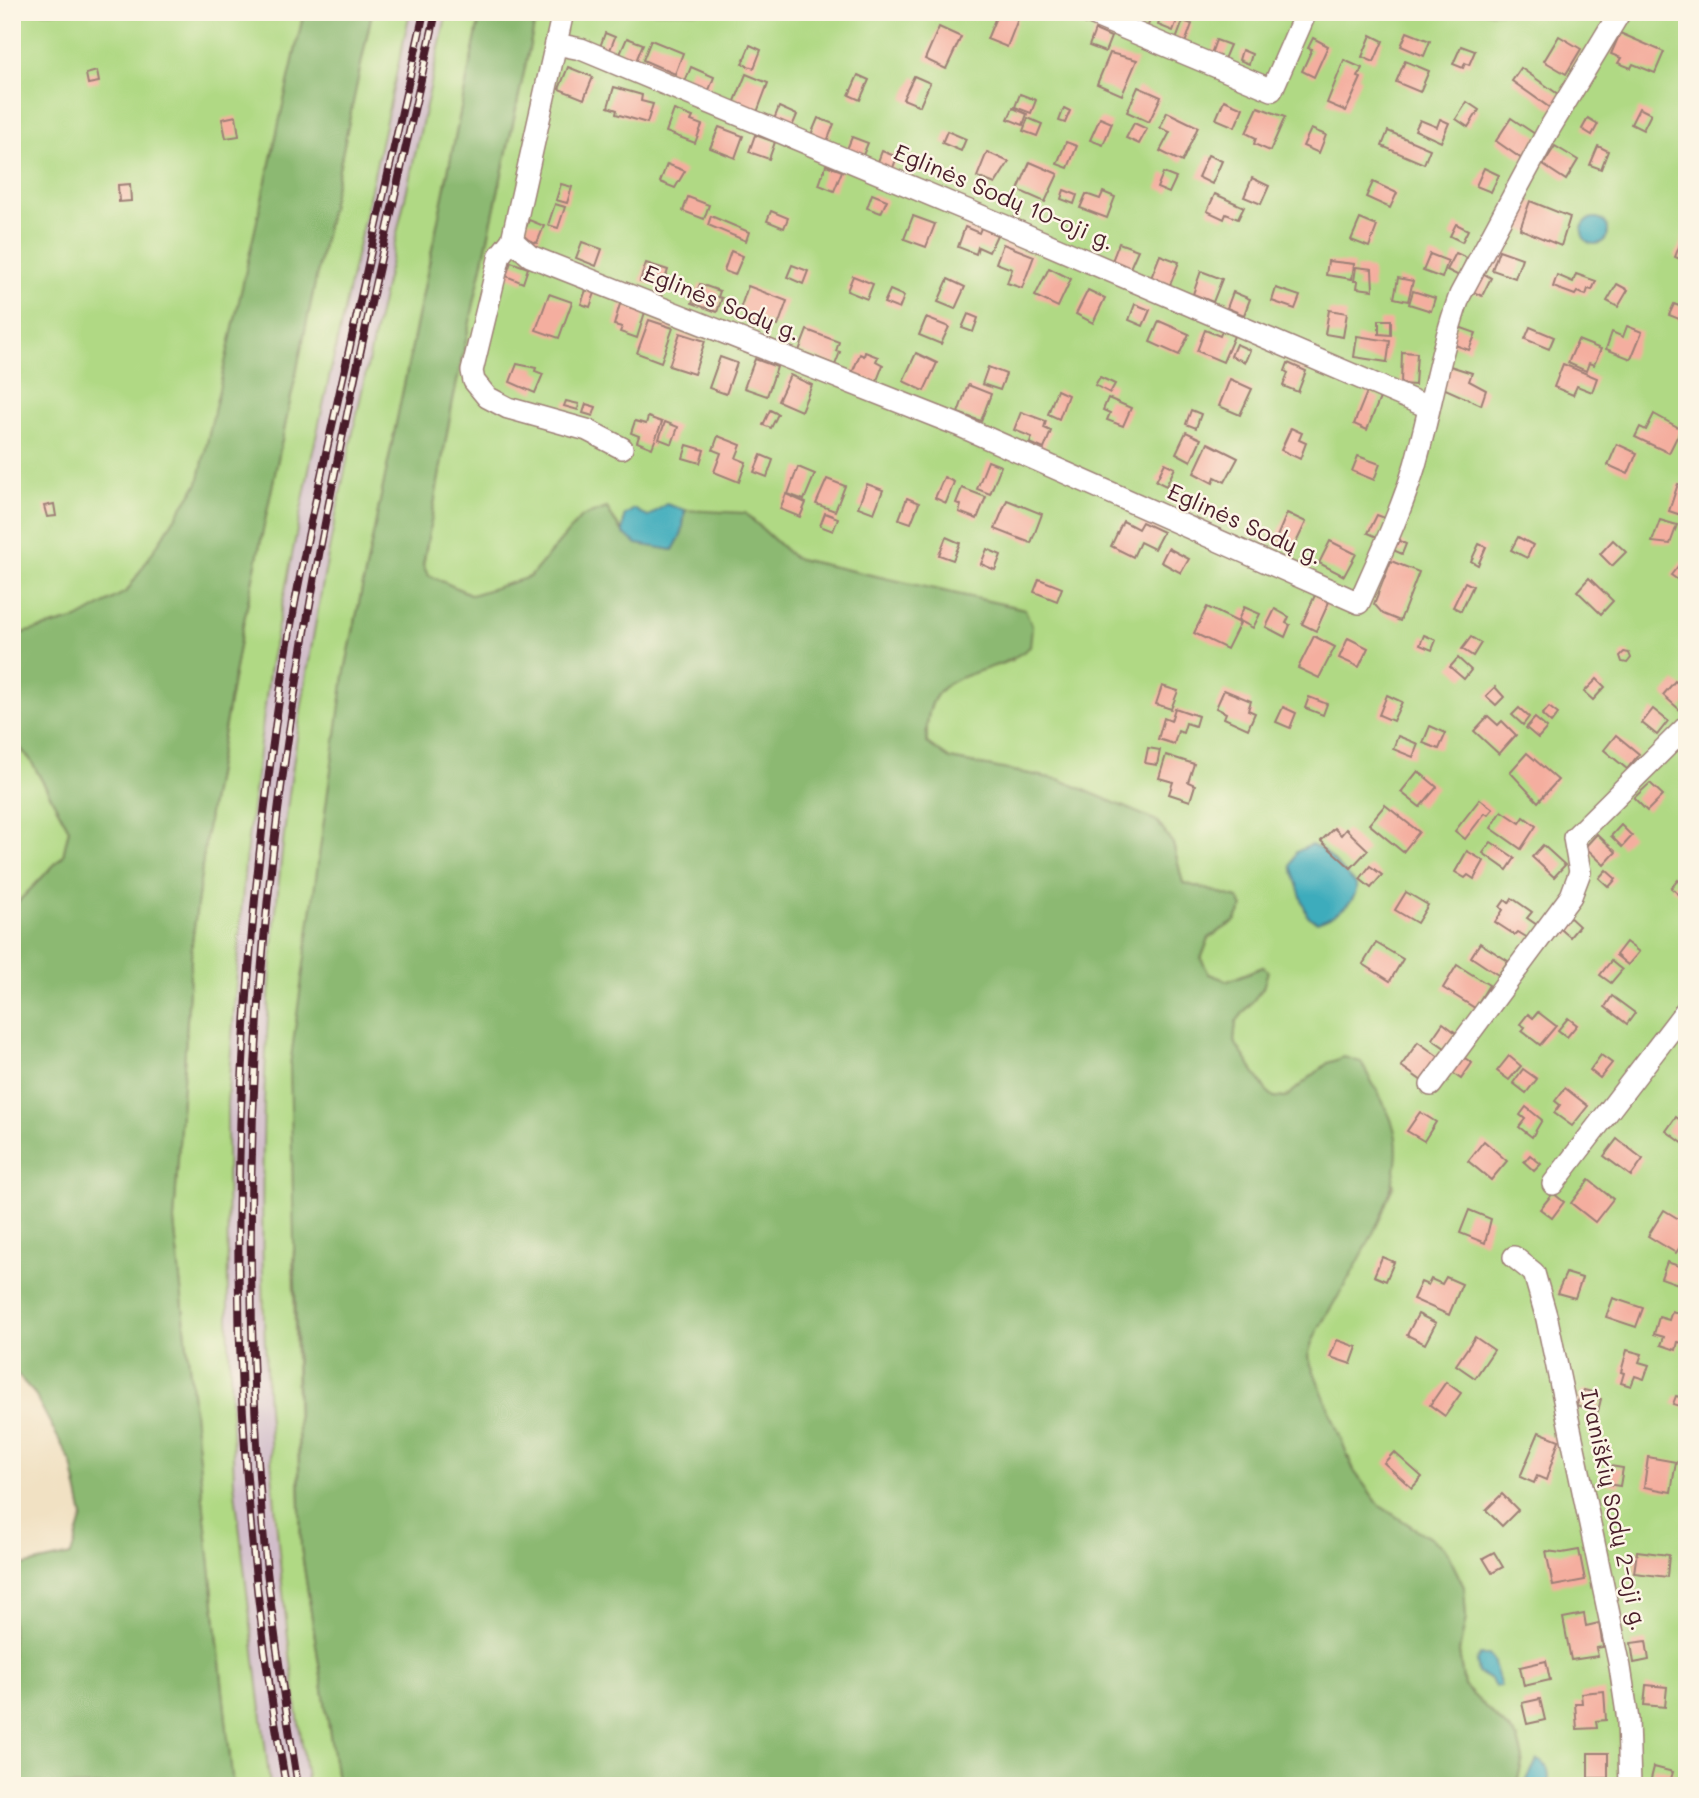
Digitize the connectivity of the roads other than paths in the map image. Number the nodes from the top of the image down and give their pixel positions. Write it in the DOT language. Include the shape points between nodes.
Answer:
graph roads {
  1 [pos="563,12"];
  2 [pos="1086,12"];
  3 [pos="1306,12"];
  4 [pos="1620,12"];
  5 [pos="556,44"];
  6 [pos="512,240"];
  7 [pos="1428,407"];
  8 [pos="622,448"];
  9 [pos="1687,726"];
  10 [pos="1687,1009"];
  11 [pos="1431,1085"];
  12 [pos="1553,1184"];
  13 [pos="1514,1256"];
  14 [pos="1630,1786"];
  1 -- 5 [label="street"];
  2 -- 3 [label="street" via="1272,90"];
  4 -- 7 [label="street, Eglinės Sodų g." via="1548,131 1460,295"];
  5 -- 6 [label="street"];
  5 -- 7 [label="street, Eglinės Sodų 10-oji g." via="581,49"];
  6 -- 7 [label="street, Eglinės Sodų g." via="530,256 958,425 1359,603 1401,505"];
  6 -- 8 [label="street" via="500,255 472,371 474,381 487,397 508,408 587,430"];
  9 -- 11 [label="street" via="1574,838 1580,872 1571,896"];
  10 -- 12 [label="street"];
  13 -- 14 [label="street, Ivaniškių Sodų 2-oji g." via="1534,1273 1547,1319 1620,1667 1628,1720"];
}
